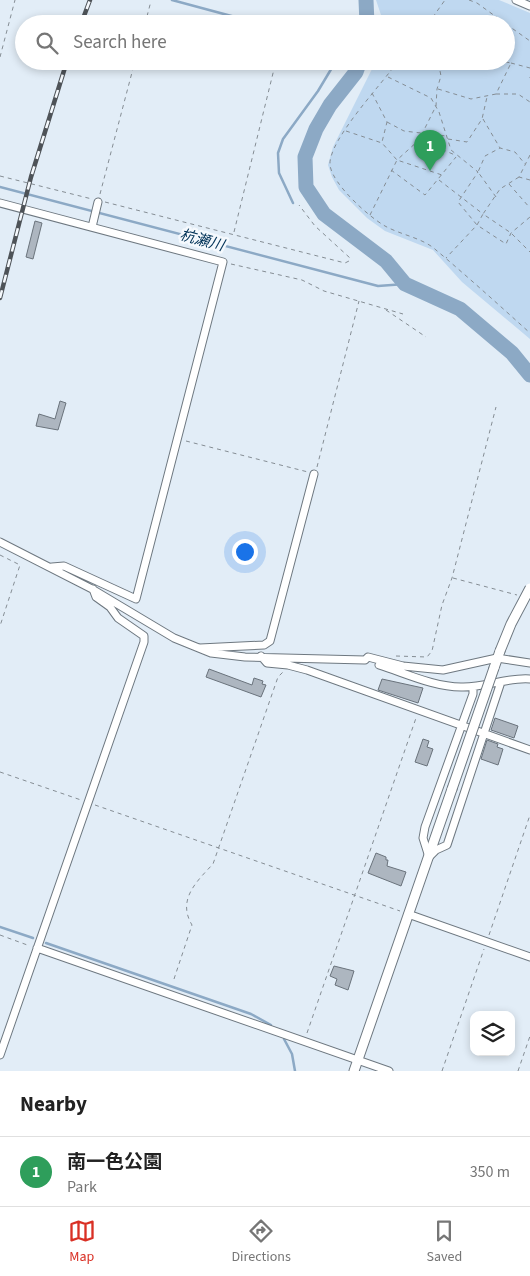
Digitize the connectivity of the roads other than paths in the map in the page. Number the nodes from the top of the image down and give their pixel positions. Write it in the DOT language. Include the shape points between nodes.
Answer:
graph roads {
  1 [pos="516,0"];
  2 [pos="530,6"];
  3 [pos="99,201"];
  4 [pos="0,203"];
  5 [pos="92,226"];
  6 [pos="314,474"];
  7 [pos="0,542"];
  8 [pos="52,567"];
  9 [pos="530,588"];
  10 [pos="92,589"];
  11 [pos="199,648"];
  12 [pos="499,654"];
  13 [pos="262,656"];
  14 [pos="364,660"];
  15 [pos="530,663"];
  16 [pos="530,680"];
  17 [pos="501,682"];
  18 [pos="473,687"];
  19 [pos="462,726"];
  20 [pos="484,733"];
  21 [pos="530,750"];
  22 [pos="429,858"];
  23 [pos="408,914"];
  24 [pos="37,948"];
  25 [pos="530,957"];
  26 [pos="0,1055"];
  27 [pos="357,1060"];
  28 [pos="354,1071"];
  29 [pos="389,1071"];
  1 -- 2 [label="street"];
  3 -- 5 [label="street"];
  4 -- 5 [label="street"];
  5 -- 8 [label="street" via="223,262 136,600 64,566"];
  6 -- 11 [label="street" via="270,641 264,645"];
  7 -- 8 [label="street"];
  8 -- 10 [label="street"];
  9 -- 12 [label="street, bridge"];
  10 -- 11 [label="street" via="174,638"];
  10 -- 24 [label="street" via="118,618 144,636 144,642"];
  11 -- 13 [label="street" via="223,656"];
  12 -- 14 [label="street" via="443,670 403,666 368,656"];
  12 -- 15 [label="street"];
  12 -- 22 [label="street, bridge"];
  13 -- 14 [label="street"];
  13 -- 19 [label="street" via="267,663 307,670"];
  14 -- 18 [label="street" via="442,685"];
  16 -- 17 [label="street"];
  17 -- 18 [label="street"];
  17 -- 20 [label="street"];
  18 -- 19 [label="street"];
  19 -- 20 [label="street"];
  19 -- 22 [label="street" via="425,827 423,838"];
  20 -- 21 [label="street"];
  20 -- 22 [label="street" via="447,845"];
  22 -- 23 [label="street"];
  23 -- 25 [label="street"];
  23 -- 27 [label="street"];
  24 -- 26 [label="street"];
  24 -- 27 [label="street"];
  27 -- 28 [label="street"];
  27 -- 29 [label="street"];
}
